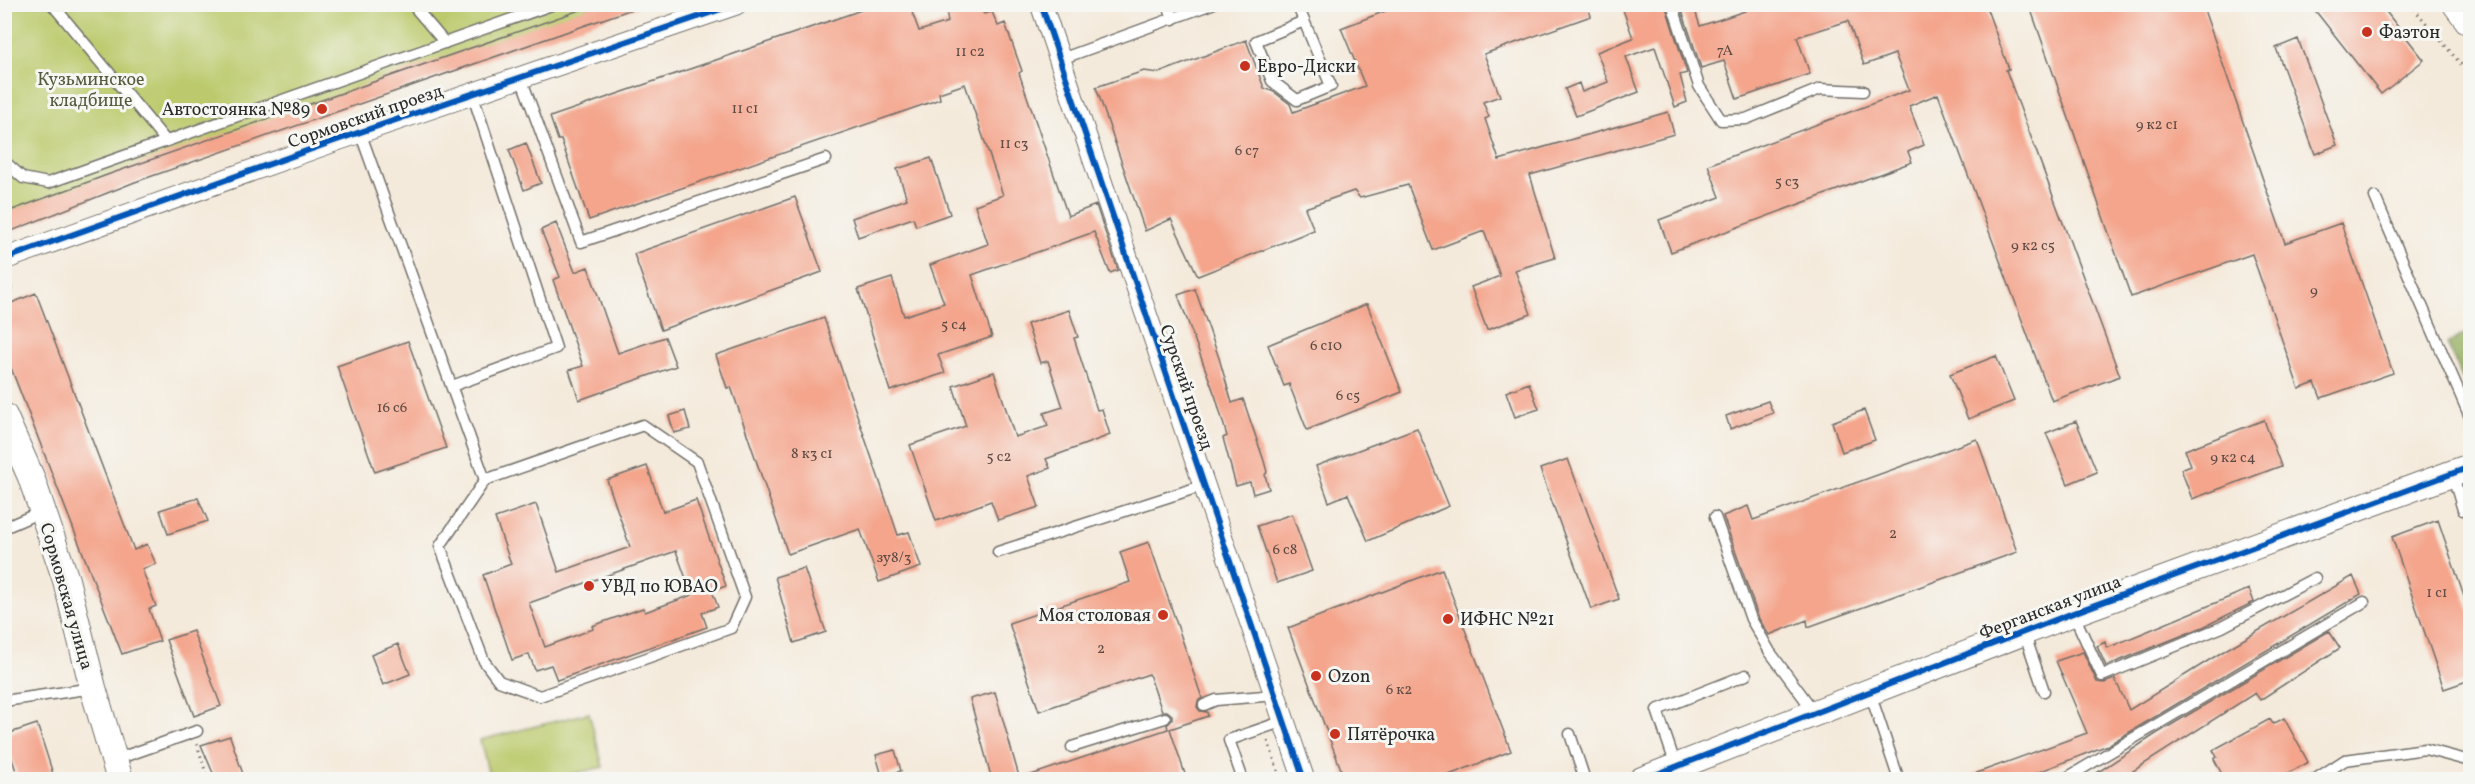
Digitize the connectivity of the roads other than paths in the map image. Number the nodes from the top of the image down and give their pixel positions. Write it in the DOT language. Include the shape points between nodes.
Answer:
graph roads {
  1 [pos="52,4"];
  2 [pos="412,4"];
  3 [pos="554,4"];
  4 [pos="736,4"];
  5 [pos="1041,4"];
  6 [pos="1168,4"];
  7 [pos="1212,4"];
  8 [pos="1297,4"];
  9 [pos="1672,4"];
  10 [pos="1173,19"];
  11 [pos="1304,21"];
  12 [pos="445,43"];
  13 [pos="1061,59"];
  14 [pos="521,78"];
  15 [pos="1863,91"];
  16 [pos="473,96"];
  17 [pos="360,132"];
  18 [pos="166,141"];
  19 [pos="826,159"];
  20 [pos="4,161"];
  21 [pos="2375,197"];
  22 [pos="4,259"];
  23 [pos="452,386"];
  24 [pos="4,416"];
  25 [pos="2470,417"];
  26 [pos="2461,470"];
  27 [pos="485,480"];
  28 [pos="1205,485"];
  29 [pos="2463,510"];
  30 [pos="43,511"];
  31 [pos="1715,517"];
  32 [pos="4,528"];
  33 [pos="998,552"];
  34 [pos="2315,578"];
  35 [pos="2364,602"];
  36 [pos="2073,613"];
  37 [pos="2024,632"];
  38 [pos="1746,675"];
  39 [pos="93,688"];
  40 [pos="2044,691"];
  41 [pos="1870,693"];
  42 [pos="1276,695"];
  43 [pos="4,701"];
  44 [pos="1204,705"];
  45 [pos="1815,713"];
  46 [pos="1165,718"];
  47 [pos="1284,721"];
  48 [pos="196,731"];
  49 [pos="1570,734"];
  50 [pos="1072,747"];
  51 [pos="2470,761"];
  52 [pos="1676,766"];
  53 [pos="117,770"];
  54 [pos="1244,780"];
  55 [pos="1304,780"];
  56 [pos="1585,780"];
  57 [pos="1642,780"];
  58 [pos="1899,780"];
  59 [pos="2063,780"];
  60 [pos="2314,780"];
  1 -- 18 [label="lane"];
  2 -- 12 [label="lane"];
  3 -- 12 [label="lane"];
  4 -- 14 [label="street, Сормовский проезд"];
  5 -- 13 [label="street, Сурский проезд"];
  6 -- 10 [label="lane"];
  7 -- 10 [label="lane"];
  8 -- 11 [label="lane"];
  9 -- 15 [label="lane" via="1699,86 1721,120 1746,119 1820,89"];
  10 -- 13 [label="lane"];
  11 -- 11 [label="lane" via="1331,86 1297,100 1272,81 1256,41"];
  12 -- 18 [label="lane"];
  13 -- 28 [label="street, Сурский проезд"];
  14 -- 16 [label="street, Сормовский проезд"];
  14 -- 19 [label="lane" via="581,242"];
  16 -- 17 [label="street, Сормовский проезд"];
  16 -- 23 [label="lane" via="556,348"];
  17 -- 22 [label="street, Сормовский проезд"];
  17 -- 23 [label="lane"];
  18 -- 20 [label="lane" via="48,183 23,178"];
  21 -- 25 [label="lane"];
  23 -- 27 [label="lane"];
  24 -- 30 [label="street, Сормовская улица"];
  26 -- 29 [label="lane"];
  26 -- 36 [label="street, Ферганская улица"];
  27 -- 27 [label="lane" via="440,546 484,661 498,681 540,696 731,628 745,597 697,462 643,424"];
  28 -- 33 [label="lane"];
  28 -- 42 [label="street, Сурский проезд"];
  30 -- 32 [label="lane"];
  30 -- 39 [label="street, Сормовская улица" via="66,580"];
  31 -- 45 [label="lane" via="1751,619"];
  34 -- 36 [label="lane" via="2222,627 2102,676"];
  35 -- 59 [label="lane"];
  36 -- 37 [label="street, Ферганская улица"];
  37 -- 40 [label="lane"];
  37 -- 41 [label="street, Ферганская улица"];
  38 -- 52 [label="lane" via="1657,710"];
  39 -- 43 [label="lane"];
  39 -- 53 [label="street, Сормовская улица"];
  41 -- 45 [label="street, Ферганская улица"];
  41 -- 58 [label="lane"];
  42 -- 44 [label="lane" via="1216,700"];
  42 -- 47 [label="street, Сурский проезд"];
  45 -- 52 [label="street, Ферганская улица"];
  46 -- 50 [label="lane"];
  47 -- 54 [label="lane" via="1229,740"];
  47 -- 55 [label="street, Сурский проезд"];
  48 -- 53 [label="lane"];
  49 -- 56 [label="lane"];
  51 -- 60 [label="lane" via="2426,749 2345,760"];
  52 -- 57 [label="street, Ферганская улица"];
}
